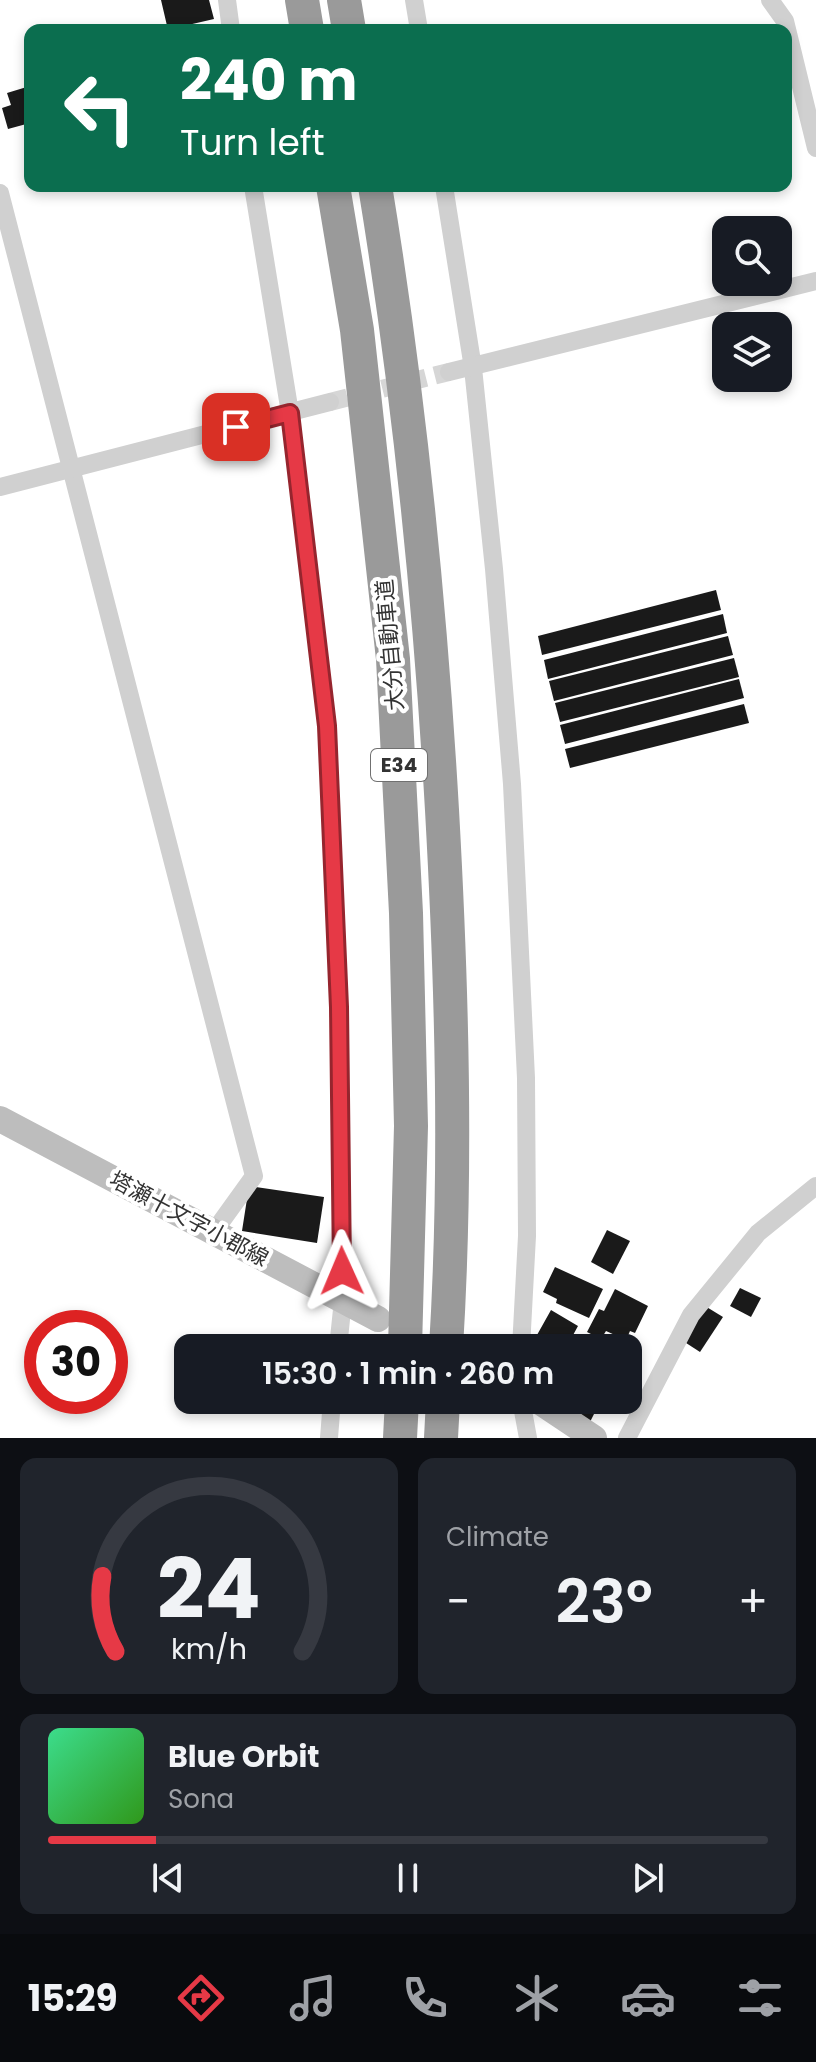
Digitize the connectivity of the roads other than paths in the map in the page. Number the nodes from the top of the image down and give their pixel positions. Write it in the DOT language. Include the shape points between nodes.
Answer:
graph roads {
  1 [pos="227,0"];
  2 [pos="302,0"];
  3 [pos="344,0"];
  4 [pos="414,0"];
  5 [pos="770,0"];
  6 [pos="230,24"];
  7 [pos="306,24"];
  8 [pos="348,24"];
  9 [pos="418,24"];
  10 [pos="786,24"];
  11 [pos="792,50"];
  12 [pos="816,148"];
  13 [pos="254,192"];
  14 [pos="334,192"];
  15 [pos="376,192"];
  16 [pos="445,192"];
  17 [pos="0,193"];
  18 [pos="816,281"];
  19 [pos="473,368"];
  20 [pos="449,372"];
  21 [pos="330,402"];
  22 [pos="290,413"];
  23 [pos="71,471"];
  24 [pos="0,487"];
  25 [pos="0,1119"];
  26 [pos="816,1186"];
  27 [pos="213,1233"];
  28 [pos="343,1300"];
  29 [pos="378,1319"];
  30 [pos="339,1334"];
  31 [pos="405,1334"];
  32 [pos="446,1334"];
  33 [pos="522,1334"];
  34 [pos="331,1414"];
  35 [pos="401,1414"];
  36 [pos="442,1414"];
  37 [pos="524,1414"];
  38 [pos="558,1414"];
  39 [pos="329,1438"];
  40 [pos="400,1438"];
  41 [pos="441,1438"];
  42 [pos="528,1438"];
  43 [pos="594,1438"];
  44 [pos="627,1438"];
  1 -- 6 [label="street"];
  2 -- 7 [label="highway"];
  3 -- 8 [label="highway"];
  4 -- 9 [label="street"];
  5 -- 10 [label="street"];
  11 -- 12 [label="street"];
  13 -- 22 [label="street"];
  14 -- 31 [label="highway, 大分自動車道 / E34" via="357,330 393,659 411,1126"];
  15 -- 32 [label="highway, 大分自動車道 / E34" via="398,325 434,667 452,1127"];
  16 -- 19 [label="street"];
  17 -- 23 [label="street"];
  18 -- 19 [label="street"];
  19 -- 20 [label="street"];
  19 -- 33 [label="street" via="512,784 526,1078"];
  21 -- 22 [label="street"];
  22 -- 23 [label="street"];
  22 -- 28 [label="street" via="327,726 339,1007"];
  23 -- 24 [label="street"];
  23 -- 27 [label="street" via="254,1176"];
  25 -- 27 [label="main road, 塔瀬十文字小郡線"];
  26 -- 44 [label="street" via="758,1233 691,1315"];
  27 -- 28 [label="main road, 塔瀬十文字小郡線"];
  28 -- 29 [label="main road, 塔瀬十文字小郡線"];
  28 -- 30 [label="street"];
  34 -- 39 [label="street"];
  35 -- 40 [label="highway"];
  36 -- 41 [label="highway"];
  37 -- 42 [label="street"];
  38 -- 43 [label="main road"];
}
